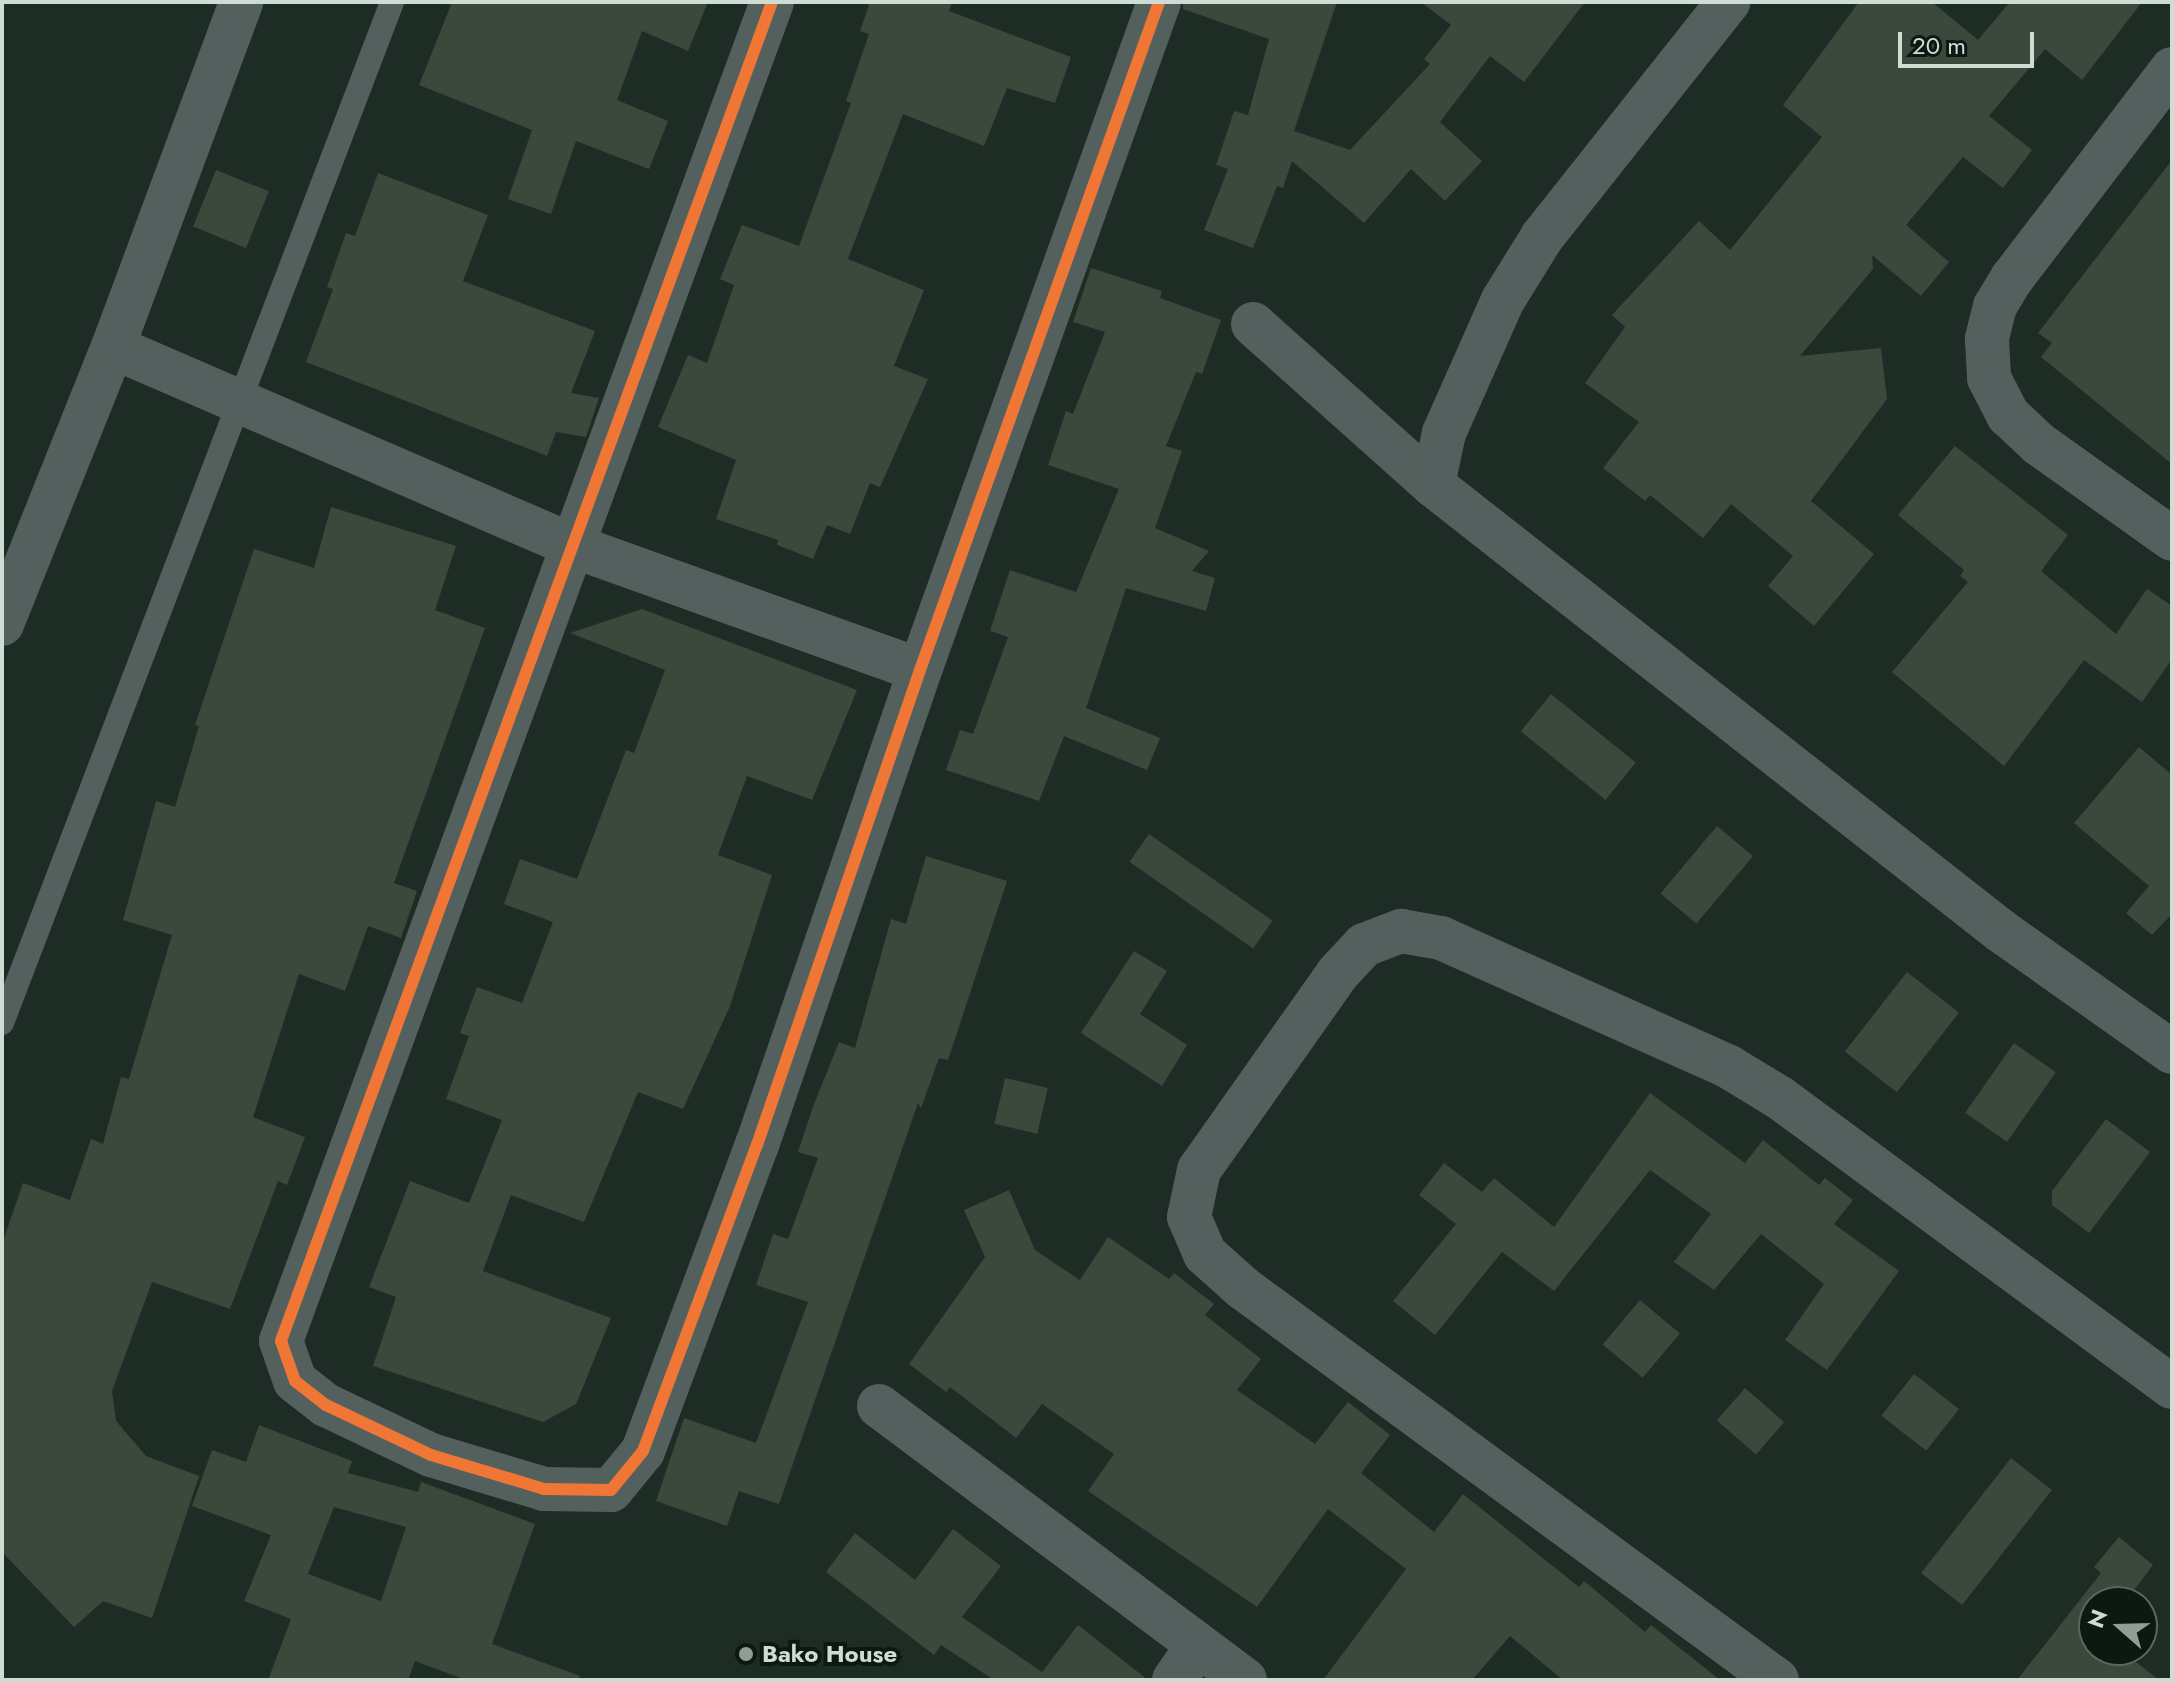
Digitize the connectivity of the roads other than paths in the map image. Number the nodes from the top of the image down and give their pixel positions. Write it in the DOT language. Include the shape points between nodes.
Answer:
graph roads {
  1 [pos="241,2"];
  2 [pos="392,2"];
  3 [pos="772,2"];
  4 [pos="1159,2"];
  5 [pos="1728,2"];
  6 [pos="2167,87"];
  7 [pos="1253,324"];
  8 [pos="113,347"];
  9 [pos="240,404"];
  10 [pos="1433,485"];
  11 [pos="2172,539"];
  12 [pos="576,547"];
  13 [pos="2,624"];
  14 [pos="920,670"];
  15 [pos="2,1023"];
  16 [pos="2172,1052"];
  17 [pos="2172,1387"];
  18 [pos="879,1406"];
  19 [pos="1186,1663"];
  20 [pos="1245,1680"];
  21 [pos="1777,1680"];
  1 -- 8 [label="street"];
  2 -- 9 [label="lane"];
  3 -- 12 [label="street"];
  4 -- 14 [label="street"];
  5 -- 10 [label="street" via="1542,237 1503,300 1444,433"];
  6 -- 11 [label="street" via="2012,278 1995,306 1987,339 1989,378 2008,415 2039,444"];
  7 -- 10 [label="street"];
  8 -- 9 [label="street"];
  8 -- 13 [label="street"];
  9 -- 12 [label="street"];
  9 -- 15 [label="lane"];
  10 -- 16 [label="street" via="2001,931"];
  12 -- 14 [label="street"];
  12 -- 14 [label="street" via="281,1341 295,1381 326,1405 431,1455 544,1489 611,1490 643,1451 757,1145"];
  17 -- 21 [label="street" via="1780,1098 1729,1067 1441,938 1401,931 1364,945 1338,973 1199,1170 1189,1217 1205,1254 1255,1297"];
  18 -- 19 [label="street"];
  19 -- 20 [label="street"];
}
